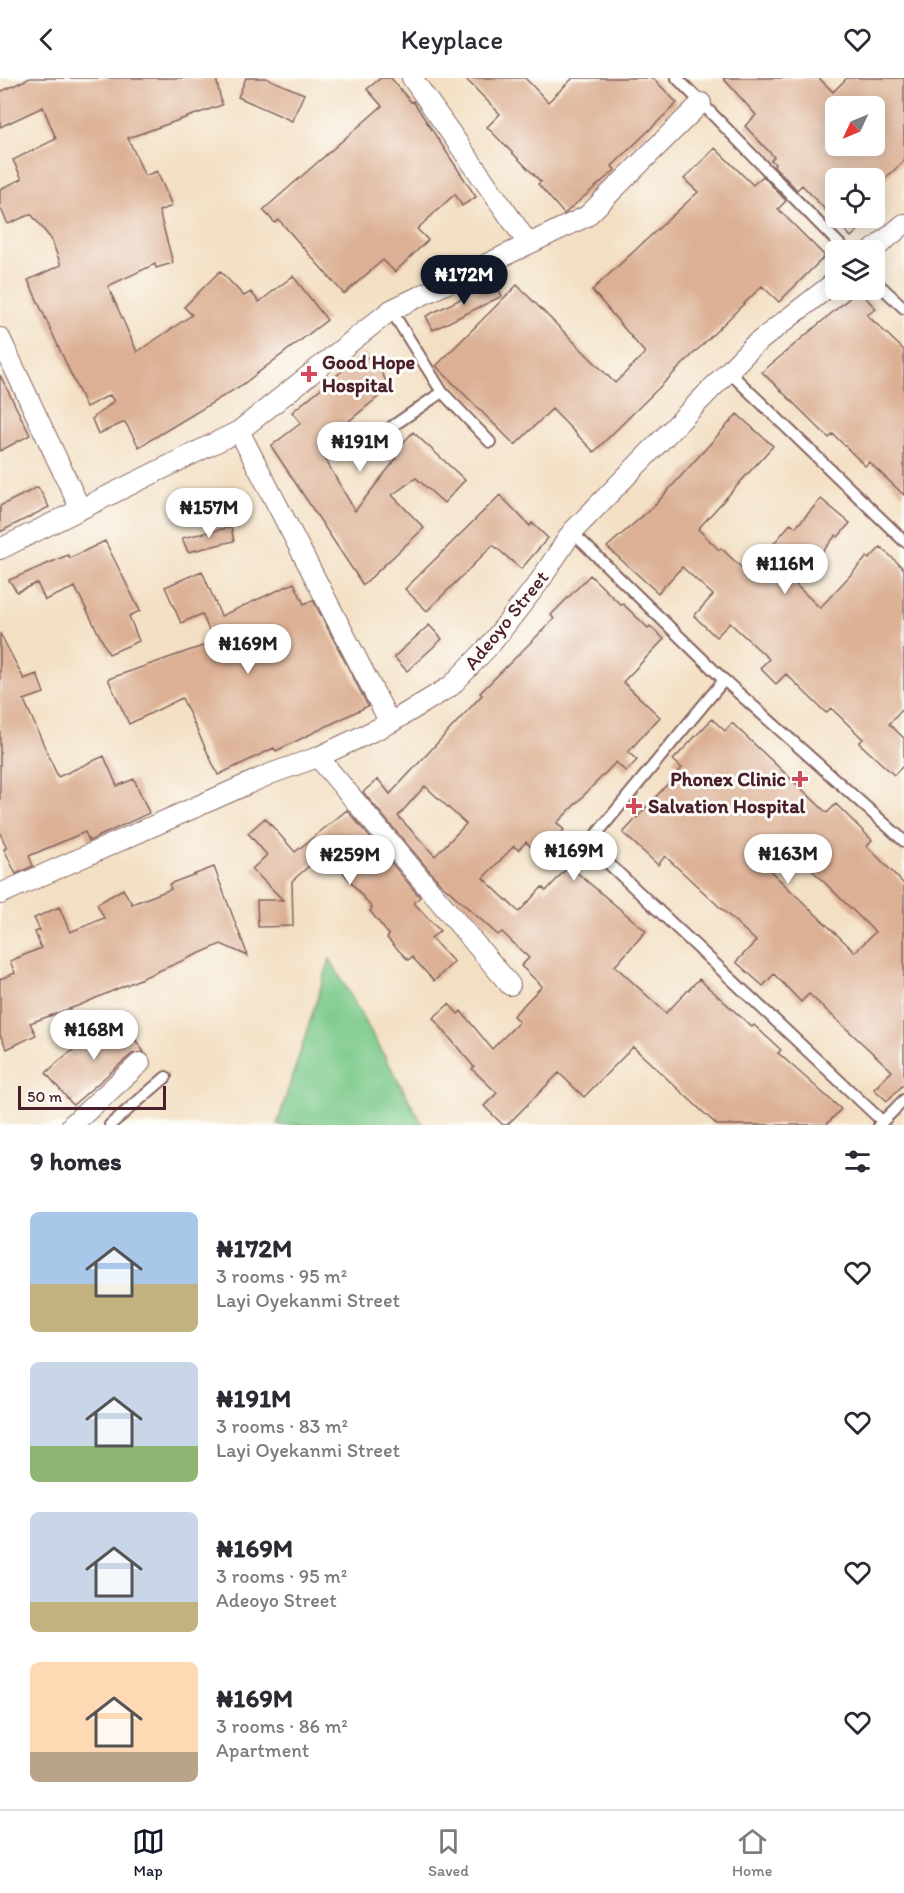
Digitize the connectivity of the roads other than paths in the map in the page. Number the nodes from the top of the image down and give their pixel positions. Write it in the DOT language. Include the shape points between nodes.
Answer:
graph roads {
  1 [pos="412,78"];
  2 [pos="677,78"];
  3 [pos="701,103"];
  4 [pos="904,224"];
  5 [pos="835,240"];
  6 [pos="885,240"];
  7 [pos="528,243"];
  8 [pos="825,290"];
  9 [pos="885,290"];
  10 [pos="904,308"];
  11 [pos="390,310"];
  12 [pos="0,338"];
  13 [pos="727,370"];
  14 [pos="442,392"];
  15 [pos="239,431"];
  16 [pos="371,441"];
  17 [pos="490,442"];
  18 [pos="80,508"];
  19 [pos="572,532"];
  20 [pos="904,541"];
  21 [pos="0,549"];
  22 [pos="724,680"];
  23 [pos="390,723"];
  24 [pos="318,756"];
  25 [pos="904,841"];
  26 [pos="0,894"];
  27 [pos="510,985"];
  28 [pos="140,1064"];
  29 [pos="166,1077"];
  30 [pos="904,1100"];
  31 [pos="880,1123"];
  32 [pos="72,1125"];
  33 [pos="110,1125"];
  1 -- 7 [label="street"];
  2 -- 3 [label="lane"];
  3 -- 5 [label="lane"];
  3 -- 7 [label="street" via="587,216"];
  4 -- 6 [label="street"];
  7 -- 11 [label="street"];
  8 -- 13 [label="street, Adeoyo Street"];
  9 -- 10 [label="lane"];
  11 -- 14 [label="lane"];
  11 -- 15 [label="street"];
  12 -- 18 [label="street"];
  13 -- 19 [label="street, Adeoyo Street"];
  13 -- 20 [label="lane"];
  14 -- 16 [label="lane"];
  14 -- 17 [label="lane"];
  15 -- 18 [label="street"];
  15 -- 23 [label="street"];
  18 -- 21 [label="street"];
  19 -- 22 [label="lane"];
  19 -- 23 [label="street, Adeoyo Street" via="490,645 451,686"];
  22 -- 25 [label="lane"];
  22 -- 31 [label="lane" via="595,836 594,849"];
  23 -- 24 [label="street, Adeoyo Street"];
  24 -- 26 [label="street, Adeoyo Street"];
  24 -- 27 [label="street"];
  28 -- 32 [label="street"];
  29 -- 33 [label="lane"];
  30 -- 31 [label="lane"];
}
